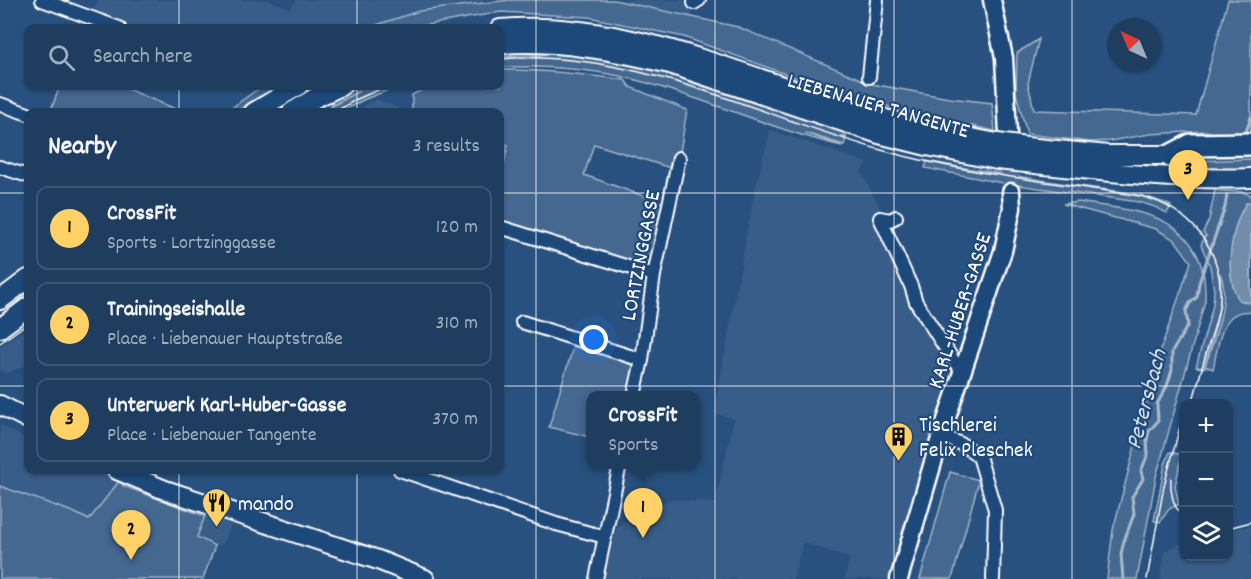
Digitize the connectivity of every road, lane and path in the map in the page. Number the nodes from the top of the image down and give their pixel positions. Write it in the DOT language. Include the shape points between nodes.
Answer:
graph roads {
  1 [pos="42,0"];
  2 [pos="877,0"];
  3 [pos="992,0"];
  4 [pos="108,24"];
  5 [pos="504,29"];
  6 [pos="504,45"];
  7 [pos="869,77"];
  8 [pos="291,90"];
  9 [pos="332,90"];
  10 [pos="0,104"];
  11 [pos="261,108"];
  12 [pos="299,108"];
  13 [pos="24,113"];
  14 [pos="1251,144"];
  15 [pos="1001,146"];
  16 [pos="1251,154"];
  17 [pos="1026,155"];
  18 [pos="1170,156"];
  19 [pos="679,158"];
  20 [pos="0,167"];
  21 [pos="24,175"];
  22 [pos="1251,178"];
  23 [pos="1206,180"];
  24 [pos="1251,187"];
  25 [pos="1011,192"];
  26 [pos="896,217"];
  27 [pos="504,228"];
  28 [pos="654,275"];
  29 [pos="24,282"];
  30 [pos="2,298"];
  31 [pos="24,310"];
  32 [pos="522,322"];
  33 [pos="0,328"];
  34 [pos="642,360"];
  35 [pos="962,371"];
  36 [pos="635,391"];
  37 [pos="0,395"];
  38 [pos="14,412"];
  39 [pos="940,435"];
  40 [pos="619,469"];
  41 [pos="127,474"];
  42 [pos="412,474"];
  43 [pos="605,537"];
  44 [pos="406,575"];
  45 [pos="424,579"];
  46 [pos="596,579"];
  47 [pos="899,579"];
  48 [pos="993,579"];
  1 -- 4 [label="street"];
  2 -- 7 [label="street"];
  3 -- 15 [label="main road" via="1004,58"];
  5 -- 15 [label="main road, LIEBENAUER TANGENTE" via="568,29 618,36 675,50 854,110"];
  6 -- 15 [label="main road, LIEBENAUER TANGENTE" via="568,45 644,57 927,146"];
  8 -- 11 [label="main road"];
  9 -- 12 [label="main road"];
  10 -- 13 [label="street"];
  14 -- 18 [label="highway" via="1191,145"];
  15 -- 17 [label="main road, LIEBENAUER TANGENTE, bridge"];
  16 -- 18 [label="main road, LIEBENAUER TANGENTE"];
  17 -- 18 [label="main road, LIEBENAUER TANGENTE"];
  17 -- 23 [label="main road, LIEBENAUER TANGENTE" via="1118,174"];
  19 -- 28 [label="street, LORTZINGGASSE"];
  20 -- 21 [label="street"];
  22 -- 23 [label="main road, LIEBENAUER TANGENTE"];
  23 -- 24 [label="main road"];
  25 -- 35 [label="main road, KARL-HUBER-GASSE" via="1012,208 1003,251"];
  26 -- 35 [label="street" via="880,218 916,302"];
  27 -- 28 [label="street"];
  28 -- 34 [label="street, LORTZINGGASSE"];
  29 -- 30 [label="main road"];
  31 -- 33 [label="main road"];
  32 -- 34 [label="street"];
  34 -- 36 [label="street, LORTZINGGASSE"];
  35 -- 39 [label="main road, KARL-HUBER-GASSE"];
  37 -- 38 [label="main road"];
  39 -- 47 [label="main road, KARL-HUBER-GASSE"];
  39 -- 48 [label="street" via="979,456 995,510"];
  40 -- 43 [label="street"];
  41 -- 44 [label="main road"];
  42 -- 43 [label="street"];
  43 -- 46 [label="street"];
  44 -- 45 [label="main road"];
}
